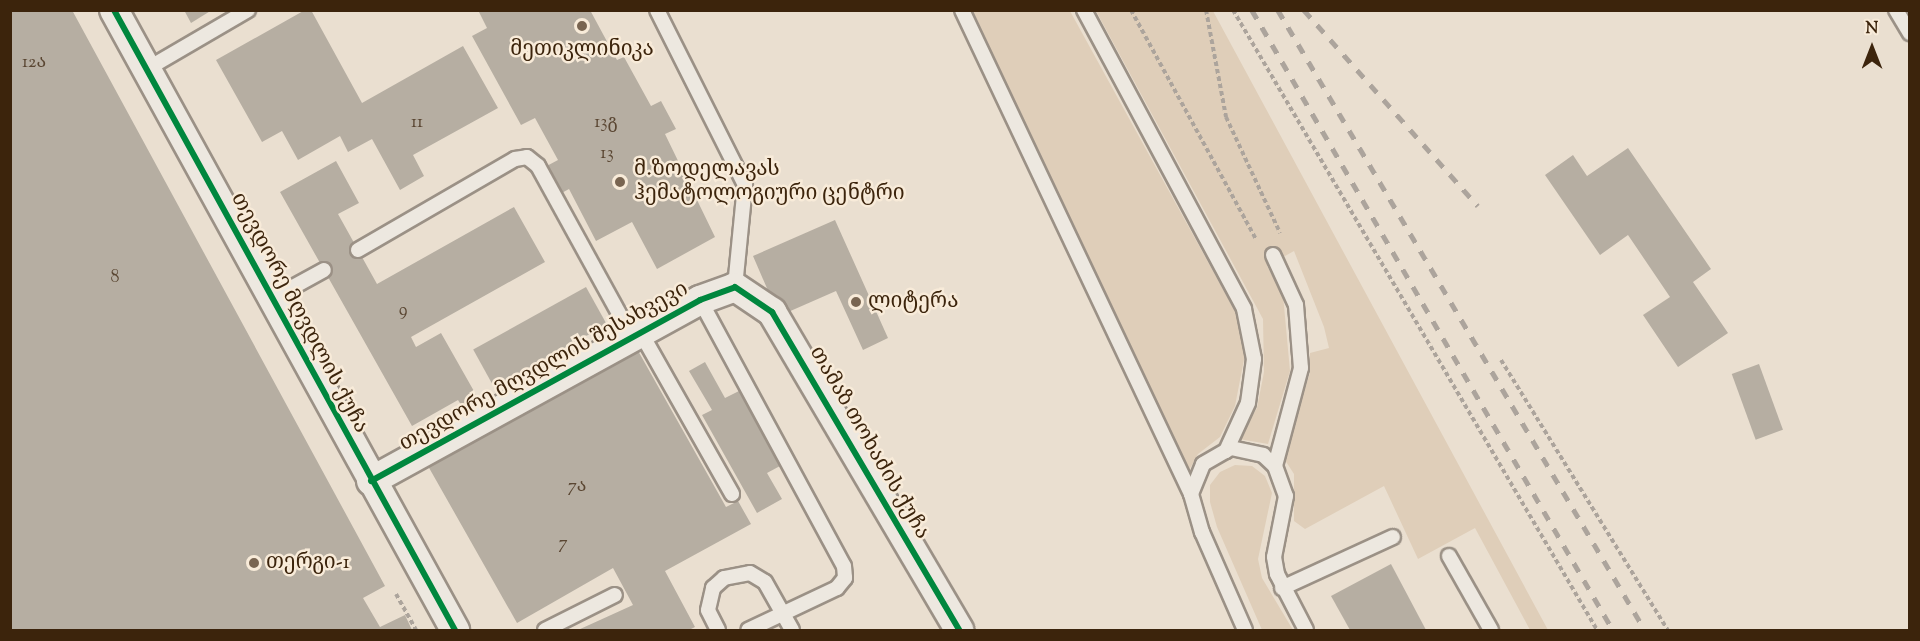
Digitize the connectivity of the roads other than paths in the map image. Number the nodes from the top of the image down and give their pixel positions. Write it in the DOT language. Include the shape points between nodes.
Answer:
graph roads {
  1 [pos="114,10"];
  2 [pos="248,10"];
  3 [pos="657,10"];
  4 [pos="962,10"];
  5 [pos="1084,10"];
  6 [pos="1896,10"];
  7 [pos="1910,33"];
  8 [pos="147,69"];
  9 [pos="358,250"];
  10 [pos="1273,255"];
  11 [pos="324,270"];
  12 [pos="735,287"];
  13 [pos="273,298"];
  14 [pos="700,300"];
  15 [pos="636,335"];
  16 [pos="1226,451"];
  17 [pos="1275,466"];
  18 [pos="371,481"];
  19 [pos="732,494"];
  20 [pos="1191,494"];
  21 [pos="1393,537"];
  22 [pos="1449,556"];
  23 [pos="1282,588"];
  24 [pos="615,595"];
  25 [pos="783,613"];
  26 [pos="455,630"];
  27 [pos="545,630"];
  28 [pos="718,630"];
  29 [pos="748,630"];
  30 [pos="792,630"];
  31 [pos="959,630"];
  32 [pos="1245,630"];
  33 [pos="1306,630"];
  34 [pos="1491,630"];
  1 -- 8 [label="street, თევდორე მღვდლის ქუჩა"];
  2 -- 8 [label="lane"];
  3 -- 12 [label="lane" via="745,185"];
  4 -- 20 [label="lane"];
  5 -- 16 [label="lane" via="1247,319 1254,359 1248,403"];
  6 -- 7 [label="lane"];
  8 -- 13 [label="street, თევდორე მღვდლის ქუჩა"];
  9 -- 15 [label="lane" via="515,159 527,158 538,166"];
  10 -- 17 [label="lane" via="1296,305 1301,369"];
  11 -- 13 [label="lane"];
  12 -- 14 [label="street, თევდორე მღვდლის შესახვევი"];
  12 -- 31 [label="street, თამაზ თოხაძის ქუჩა" via="772,312"];
  13 -- 18 [label="street, თევდორე მღვდლის ქუჩა"];
  14 -- 15 [label="street, თევდორე მღვდლის შესახვევი"];
  14 -- 25 [label="lane" via="843,566 845,578 837,588"];
  15 -- 18 [label="street, თევდორე მღვდლის შესახვევი"];
  15 -- 19 [label="lane"];
  16 -- 17 [label="lane" via="1248,449"];
  16 -- 20 [label="lane" via="1203,464"];
  17 -- 23 [label="lane" via="1286,496 1274,558"];
  18 -- 26 [label="street, თევდორე მღვდლის ქუჩა"];
  20 -- 32 [label="lane" via="1202,532"];
  21 -- 23 [label="lane"];
  22 -- 34 [label="lane"];
  23 -- 33 [label="lane"];
  24 -- 27 [label="lane"];
  25 -- 28 [label="lane" via="765,582 750,573 741,573 724,578 708,599 708,610"];
  25 -- 29 [label="lane"];
  25 -- 30 [label="lane"];
}
